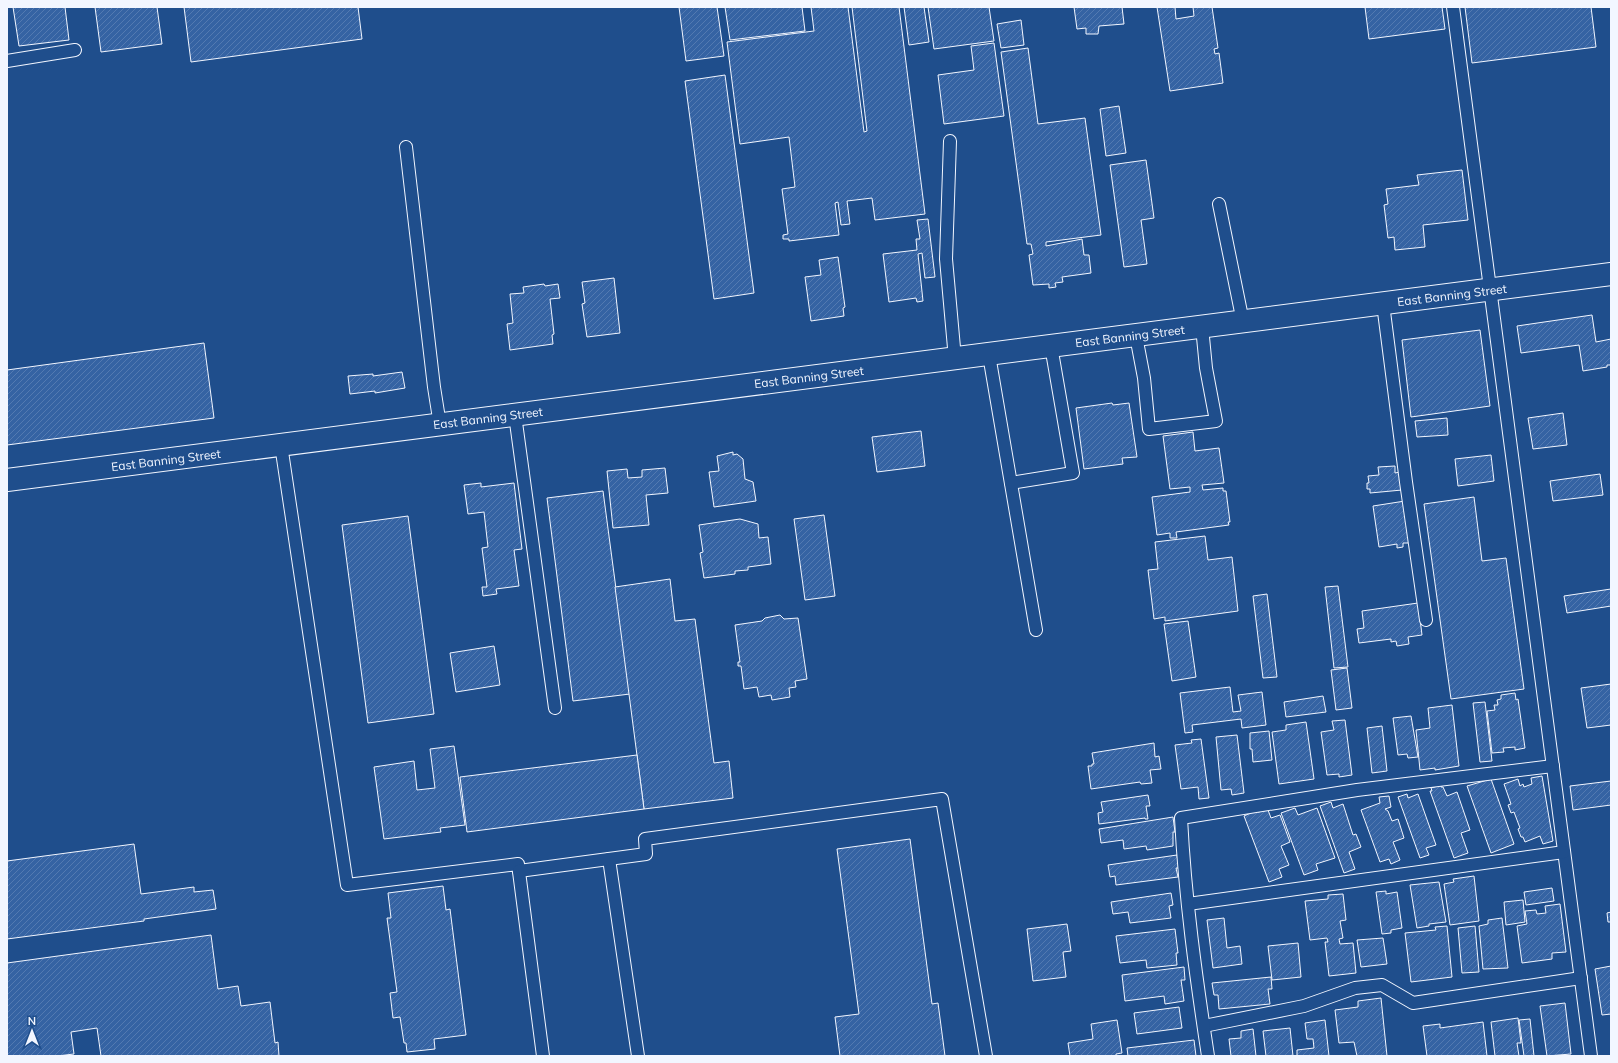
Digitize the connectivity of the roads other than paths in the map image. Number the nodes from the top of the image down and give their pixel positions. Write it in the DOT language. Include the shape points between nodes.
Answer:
graph roads {
  1 [pos="1453,7"];
  2 [pos="75,50"];
  3 [pos="7,61"];
  4 [pos="950,141"];
  5 [pos="406,147"];
  6 [pos="1219,204"];
  7 [pos="1611,274"];
  8 [pos="1490,290"];
  9 [pos="1383,304"];
  10 [pos="1243,322"];
  11 [pos="1202,327"];
  12 [pos="1136,336"];
  13 [pos="1051,346"];
  14 [pos="989,355"];
  15 [pos="955,359"];
  16 [pos="515,415"];
  17 [pos="440,425"];
  18 [pos="281,445"];
  19 [pos="7,480"];
  20 [pos="1011,483"];
  21 [pos="1426,620"];
  22 [pos="1036,630"];
  23 [pos="555,708"];
  24 [pos="1553,766"];
  25 [pos="1564,852"];
  26 [pos="609,859"];
  27 [pos="519,871"];
  28 [pos="1188,904"];
  29 [pos="1581,978"];
  30 [pos="1204,1026"];
  31 [pos="543,1056"];
  32 [pos="638,1056"];
  33 [pos="986,1056"];
  34 [pos="1208,1056"];
  35 [pos="1591,1056"];
  1 -- 8 [label="lane"];
  2 -- 3 [label="lane"];
  4 -- 15 [label="lane" via="946,259"];
  5 -- 17 [label="lane"];
  6 -- 10 [label="lane"];
  7 -- 8 [label="street, East Banning Street"];
  8 -- 9 [label="street, East Banning Street"];
  8 -- 24 [label="lane"];
  9 -- 10 [label="street, East Banning Street"];
  9 -- 21 [label="lane"];
  10 -- 11 [label="street, East Banning Street"];
  11 -- 12 [label="street, East Banning Street"];
  11 -- 12 [label="lane" via="1206,368 1216,421 1149,429 1144,378"];
  12 -- 13 [label="street, East Banning Street"];
  13 -- 14 [label="street, East Banning Street"];
  13 -- 20 [label="lane" via="1073,473"];
  14 -- 15 [label="street, East Banning Street"];
  14 -- 20 [label="lane"];
  15 -- 16 [label="street, East Banning Street"];
  16 -- 17 [label="street, East Banning Street"];
  16 -- 23 [label="lane"];
  17 -- 18 [label="street, East Banning Street"];
  18 -- 19 [label="street, East Banning Street"];
  18 -- 27 [label="lane" via="347,885 518,864"];
  20 -- 22 [label="lane"];
  24 -- 25 [label="lane"];
  24 -- 28 [label="lane" via="1357,790 1181,818"];
  25 -- 28 [label="lane"];
  25 -- 29 [label="lane"];
  26 -- 27 [label="lane"];
  26 -- 32 [label="lane"];
  26 -- 33 [label="lane" via="646,854 645,839 942,799"];
  27 -- 31 [label="lane"];
  28 -- 30 [label="lane"];
  29 -- 30 [label="lane" via="1413,1003 1382,985 1355,988 1304,1006"];
  29 -- 35 [label="lane"];
  30 -- 34 [label="lane"];
}
